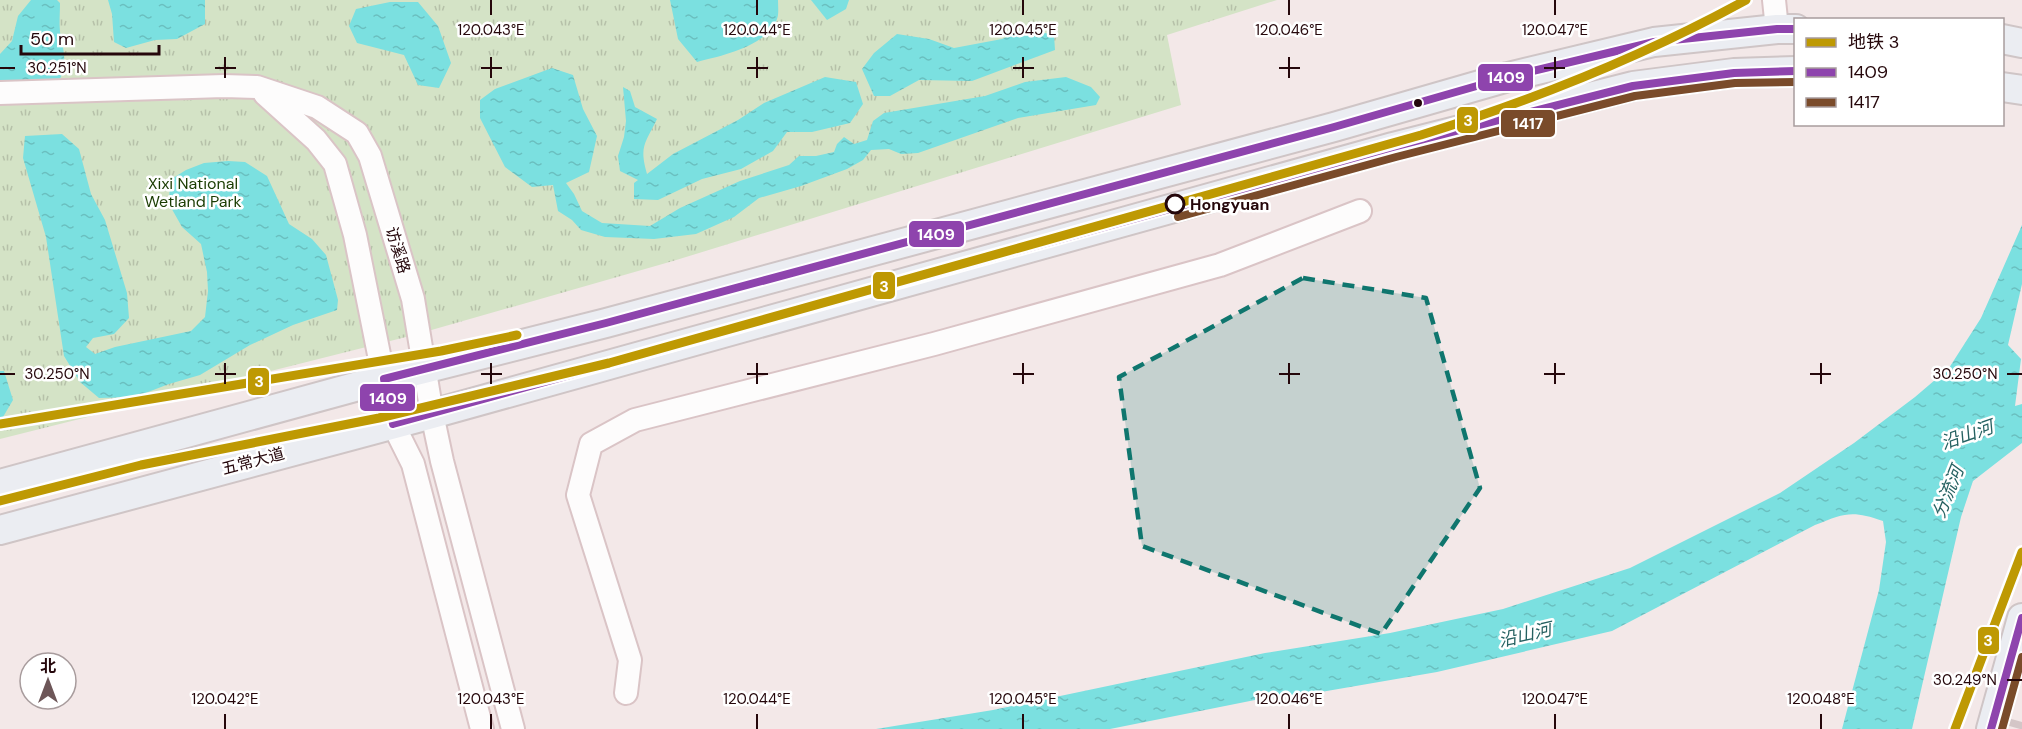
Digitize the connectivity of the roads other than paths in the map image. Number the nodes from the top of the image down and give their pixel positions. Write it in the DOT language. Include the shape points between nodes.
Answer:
graph roads {
  1 [pos="1774,0"];
  2 [pos="1786,29"];
  3 [pos="2004,39"];
  4 [pos="2022,43"];
  5 [pos="1794,71"];
  6 [pos="257,87"];
  7 [pos="2004,87"];
  8 [pos="2022,90"];
  9 [pos="0,93"];
  10 [pos="1360,211"];
  11 [pos="424,369"];
  12 [pos="384,379"];
  13 [pos="432,414"];
  14 [pos="393,423"];
  15 [pos="0,484"];
  16 [pos="0,530"];
  17 [pos="2022,618"];
  18 [pos="626,693"];
  19 [pos="482,729"];
  20 [pos="513,729"];
  21 [pos="1991,729"];
  1 -- 2 [label="street"];
  2 -- 11 [label="main road" via="1654,42 1508,76 1264,146"];
  3 -- 4 [label="main road"];
  5 -- 13 [label="main road, 五常大道" via="1734,73 1633,86 1370,153"];
  6 -- 9 [label="street, 访溪路"];
  6 -- 11 [label="street, 访溪路" via="318,107 357,133 370,156 413,298"];
  6 -- 12 [label="street" via="316,140 335,164 355,235"];
  7 -- 8 [label="main road"];
  10 -- 18 [label="street" via="1220,266 635,420 591,444 578,495 630,660"];
  11 -- 12 [label="main road"];
  11 -- 13 [label="street, 访溪路"];
  12 -- 14 [label="street"];
  12 -- 15 [label="main road"];
  13 -- 14 [label="main road, 五常大道"];
  13 -- 20 [label="street, 访溪路"];
  14 -- 16 [label="main road, 五常大道"];
  14 -- 19 [label="street" via="414,464"];
  17 -- 21 [label="main road"];
}
